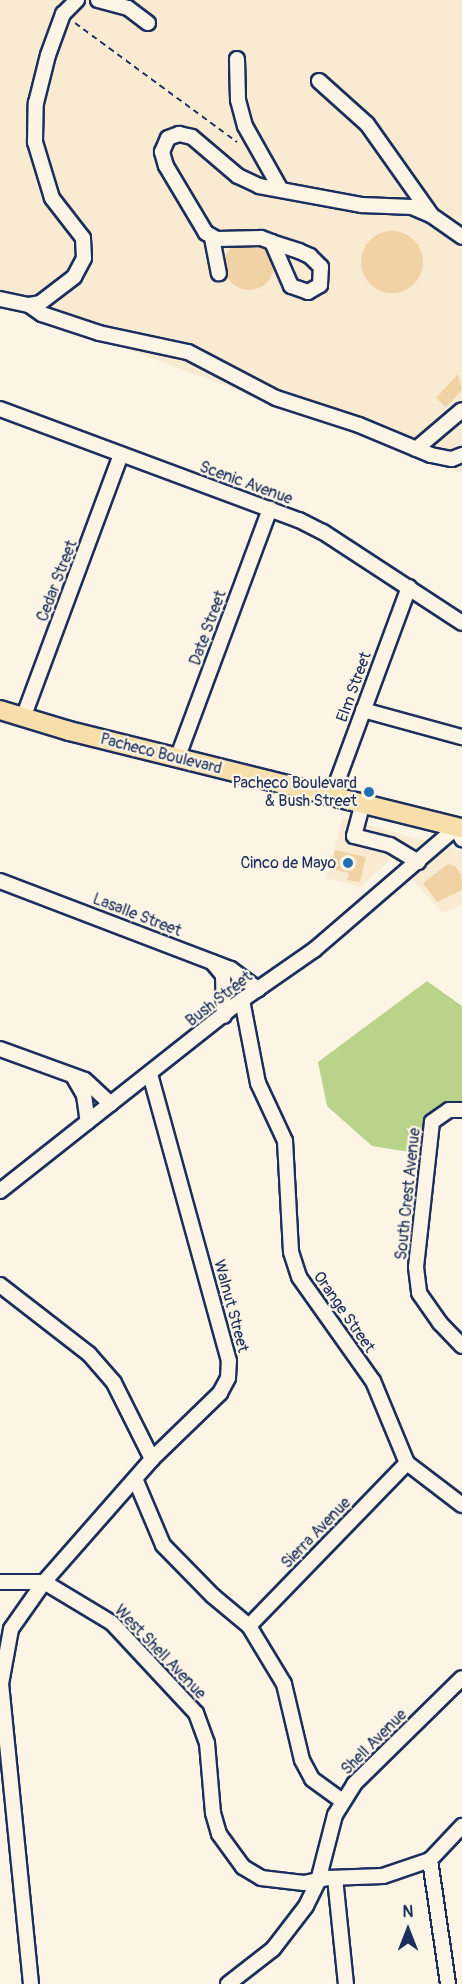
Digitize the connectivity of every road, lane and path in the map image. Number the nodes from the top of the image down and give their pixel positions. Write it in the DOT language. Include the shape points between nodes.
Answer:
graph roads {
  1 [pos="77,0"];
  2 [pos="98,0"];
  3 [pos="63,14"];
  4 [pos="148,23"];
  5 [pos="237,59"];
  6 [pos="319,81"];
  7 [pos="261,159"];
  8 [pos="281,190"];
  9 [pos="431,215"];
  10 [pos="462,237"];
  11 [pos="212,238"];
  12 [pos="272,242"];
  13 [pos="219,273"];
  14 [pos="0,299"];
  15 [pos="29,305"];
  16 [pos="0,409"];
  17 [pos="462,410"];
  18 [pos="416,449"];
  19 [pos="121,455"];
  20 [pos="462,455"];
  21 [pos="270,509"];
  22 [pos="409,587"];
  23 [pos="462,623"];
  24 [pos="0,710"];
  25 [pos="363,710"];
  26 [pos="23,718"];
  27 [pos="462,738"];
  28 [pos="177,759"];
  29 [pos="332,798"];
  30 [pos="362,806"];
  31 [pos="460,832"];
  32 [pos="418,862"];
  33 [pos="0,881"];
  34 [pos="208,959"];
  35 [pos="258,989"];
  36 [pos="242,1000"];
  37 [pos="224,1016"];
  38 [pos="0,1048"];
  39 [pos="150,1074"];
  40 [pos="73,1076"];
  41 [pos="111,1104"];
  42 [pos="456,1110"];
  43 [pos="88,1122"];
  44 [pos="0,1191"];
  45 [pos="0,1285"];
  46 [pos="462,1346"];
  47 [pos="152,1459"];
  48 [pos="407,1463"];
  49 [pos="136,1481"];
  50 [pos="462,1505"];
  51 [pos="0,1582"];
  52 [pos="44,1582"];
  53 [pos="249,1626"];
  54 [pos="462,1678"];
  55 [pos="342,1802"];
  56 [pos="462,1826"];
  57 [pos="430,1860"];
  58 [pos="335,1878"];
  59 [pos="318,1881"];
  60 [pos="31,1984"];
  61 [pos="228,1984"];
  62 [pos="346,1984"];
  63 [pos="448,1984"];
  1 -- 3 [label="street"];
  2 -- 4 [label="street" via="128,8"];
  3 -- 7 [label="path"];
  3 -- 15 [label="street" via="36,103 35,142 52,198 83,238 84,258 64,286"];
  5 -- 7 [label="street" via="240,111"];
  6 -- 9 [label="street" via="367,124"];
  7 -- 8 [label="street"];
  8 -- 9 [label="street" via="362,205 412,207"];
  8 -- 11 [label="street" via="259,186 238,176 192,137 179,134 168,138 162,152 165,166"];
  9 -- 10 [label="street"];
  11 -- 12 [label="street" via="252,237"];
  11 -- 13 [label="street"];
  14 -- 15 [label="street"];
  15 -- 18 [label="street" via="42,314 99,333 188,352 276,398"];
  16 -- 19 [label="street, Scenic Avenue"];
  17 -- 18 [label="street"];
  18 -- 20 [label="street" via="442,459"];
  19 -- 21 [label="street, Scenic Avenue"];
  19 -- 26 [label="street, Cedar Street"];
  21 -- 22 [label="street, Scenic Avenue" via="323,532"];
  21 -- 28 [label="street, Date Street"];
  22 -- 23 [label="street, Scenic Avenue"];
  22 -- 25 [label="street, Elm Street"];
  24 -- 26 [label="main road, Pacheco Boulevard"];
  25 -- 27 [label="street"];
  25 -- 29 [label="street, Elm Street"];
  26 -- 28 [label="main road, Pacheco Boulevard"];
  28 -- 29 [label="main road, Pacheco Boulevard"];
  29 -- 30 [label="main road, Pacheco Boulevard"];
  30 -- 31 [label="main road, Pacheco Boulevard"];
  30 -- 32 [label="street" via="354,836 390,845"];
  31 -- 32 [label="street, Bush Street"];
  32 -- 35 [label="street, Bush Street" via="314,950"];
  33 -- 34 [label="street, Lasalle Street"];
  34 -- 35 [label="street, Lasalle Street" via="231,969"];
  34 -- 37 [label="street" via="223,975"];
  35 -- 36 [label="street, Bush Street"];
  36 -- 37 [label="street, Bush Street"];
  36 -- 48 [label="street, Orange Street" via="258,1083 285,1141 291,1252 299,1278 373,1381"];
  37 -- 39 [label="street, Bush Street"];
  38 -- 40 [label="street"];
  39 -- 41 [label="street, Bush Street"];
  39 -- 47 [label="street, Walnut Street" via="229,1360 228,1378 220,1393"];
  40 -- 41 [label="street" via="85,1080"];
  40 -- 43 [label="street" via="84,1095"];
  41 -- 43 [label="street, Bush Street"];
  42 -- 46 [label="street, South Crest Avenue" via="432,1122 416,1267 419,1293"];
  43 -- 44 [label="street, Bush Street"];
  45 -- 47 [label="street" via="89,1354 114,1383"];
  47 -- 49 [label="street, Walnut Street"];
  48 -- 50 [label="street"];
  48 -- 53 [label="street, Sierra Avenue"];
  49 -- 52 [label="street, Walnut Street"];
  49 -- 53 [label="street" via="163,1545"];
  51 -- 52 [label="street"];
  52 -- 59 [label="street, West Shell Avenue" via="112,1623 196,1713 207,1743 213,1813 219,1834 243,1868 261,1878"];
  52 -- 60 [label="street, Walnut Street" via="11,1629 1,1684"];
  53 -- 55 [label="street" via="284,1684 302,1760 312,1779"];
  54 -- 55 [label="street, Shell Avenue" via="354,1784"];
  55 -- 59 [label="street, Shell Avenue"];
  56 -- 57 [label="street"];
  57 -- 58 [label="street, West Shell Avenue" via="383,1876"];
  57 -- 63 [label="street"];
  58 -- 59 [label="street, West Shell Avenue"];
  58 -- 62 [label="street"];
  59 -- 61 [label="street, Shell Avenue" via="299,1917 273,1949"];
}
